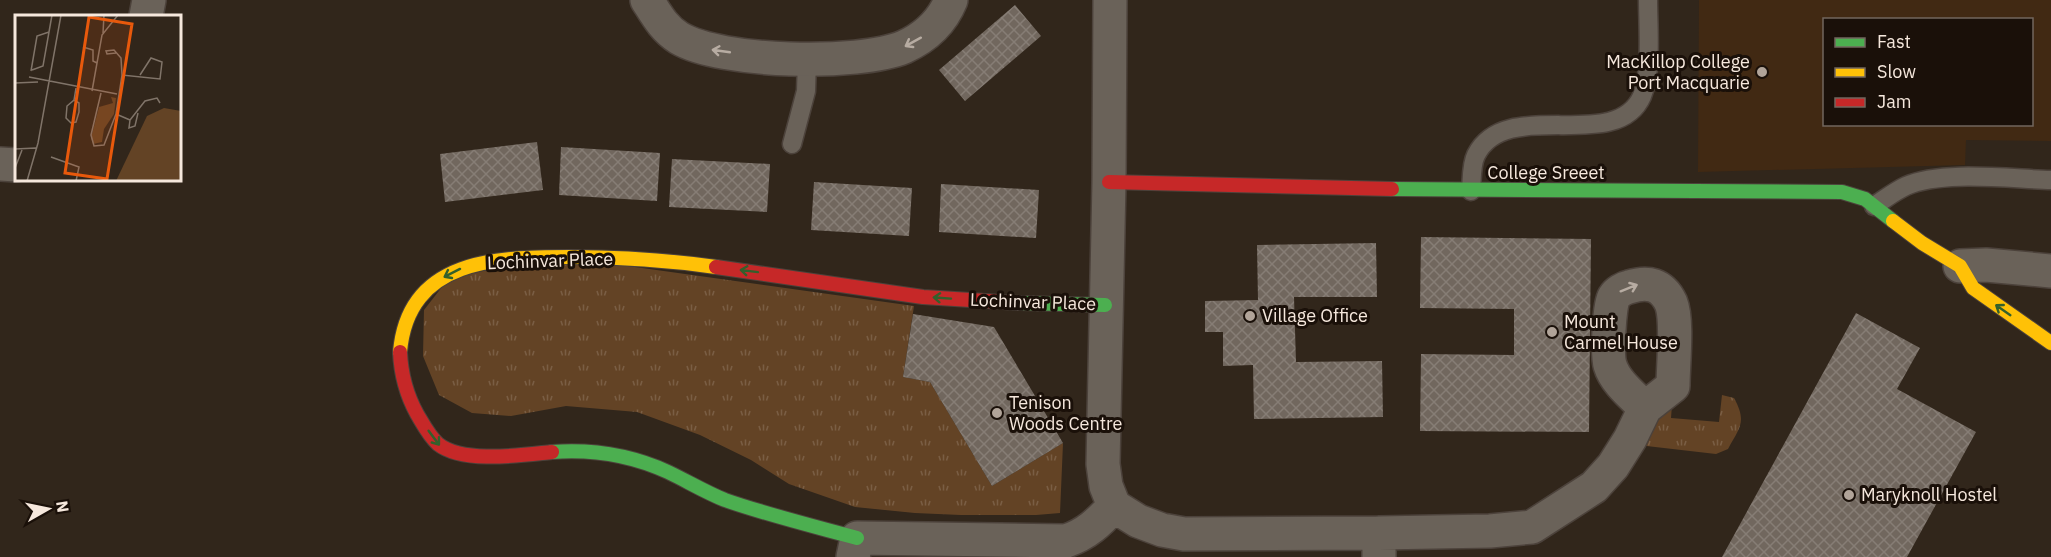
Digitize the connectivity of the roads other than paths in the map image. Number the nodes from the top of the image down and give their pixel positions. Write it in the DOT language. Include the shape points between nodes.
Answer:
graph roads {
  1 [pos="149,0"];
  2 [pos="647,0"];
  3 [pos="951,0"];
  4 [pos="1110,0"];
  5 [pos="1648,0"];
  6 [pos="146,15"];
  7 [pos="807,60"];
  8 [pos="792,144"];
  9 [pos="0,164"];
  10 [pos="15,165"];
  11 [pos="2051,180"];
  12 [pos="1109,182"];
  13 [pos="1471,191"];
  14 [pos="1874,206"];
  15 [pos="1960,266"];
  16 [pos="2051,271"];
  17 [pos="1105,305"];
  18 [pos="2051,343"];
  19 [pos="1645,408"];
  20 [pos="1114,506"];
  21 [pos="1379,545"];
  22 [pos="855,548"];
  1 -- 6 [label="street"];
  7 -- 2 [label="street, one-way" via="699,48 677,37 660,21"];
  3 -- 7 [label="street, one-way" via="945,16 927,34 904,47 874,55"];
  4 -- 12 [label="street, Lochinvar Place"];
  5 -- 13 [label="lane" via="1647,80 1635,108 1614,121 1525,127 1494,135 1474,158"];
  7 -- 8 [label="lane" via="806,91"];
  9 -- 10 [label="street"];
  11 -- 14 [label="lane" via="1928,180 1907,186"];
  12 -- 13 [label="street, College Sreeet"];
  12 -- 17 [label="street, Lochinvar Place"];
  13 -- 14 [label="street, College Sreeet" via="1827,191 1855,195"];
  14 -- 15 [label="street, College Sreeet"];
  15 -- 16 [label="street"];
  18 -- 15 [label="street, one-way" via="1973,288"];
  17 -- 20 [label="street, Lochinvar Place" via="1103,464"];
  17 -- 22 [label="street, Lochinvar Place, one-way" via="898,295 668,261 532,258 470,264 449,274 432,284 406,322 400,350 402,382 415,412 439,446 471,456 600,452 661,469 730,502"];
  19 -- 19 [label="street, one-way" via="1609,364 1610,306 1615,295 1625,288 1651,283 1662,290 1672,305 1673,386"];
  19 -- 21 [label="street" via="1613,466 1594,487 1532,527"];
  20 -- 21 [label="street" via="1138,521 1185,534"];
  20 -- 22 [label="street, Lochinvar Place" via="1094,526 1066,541"];
}
